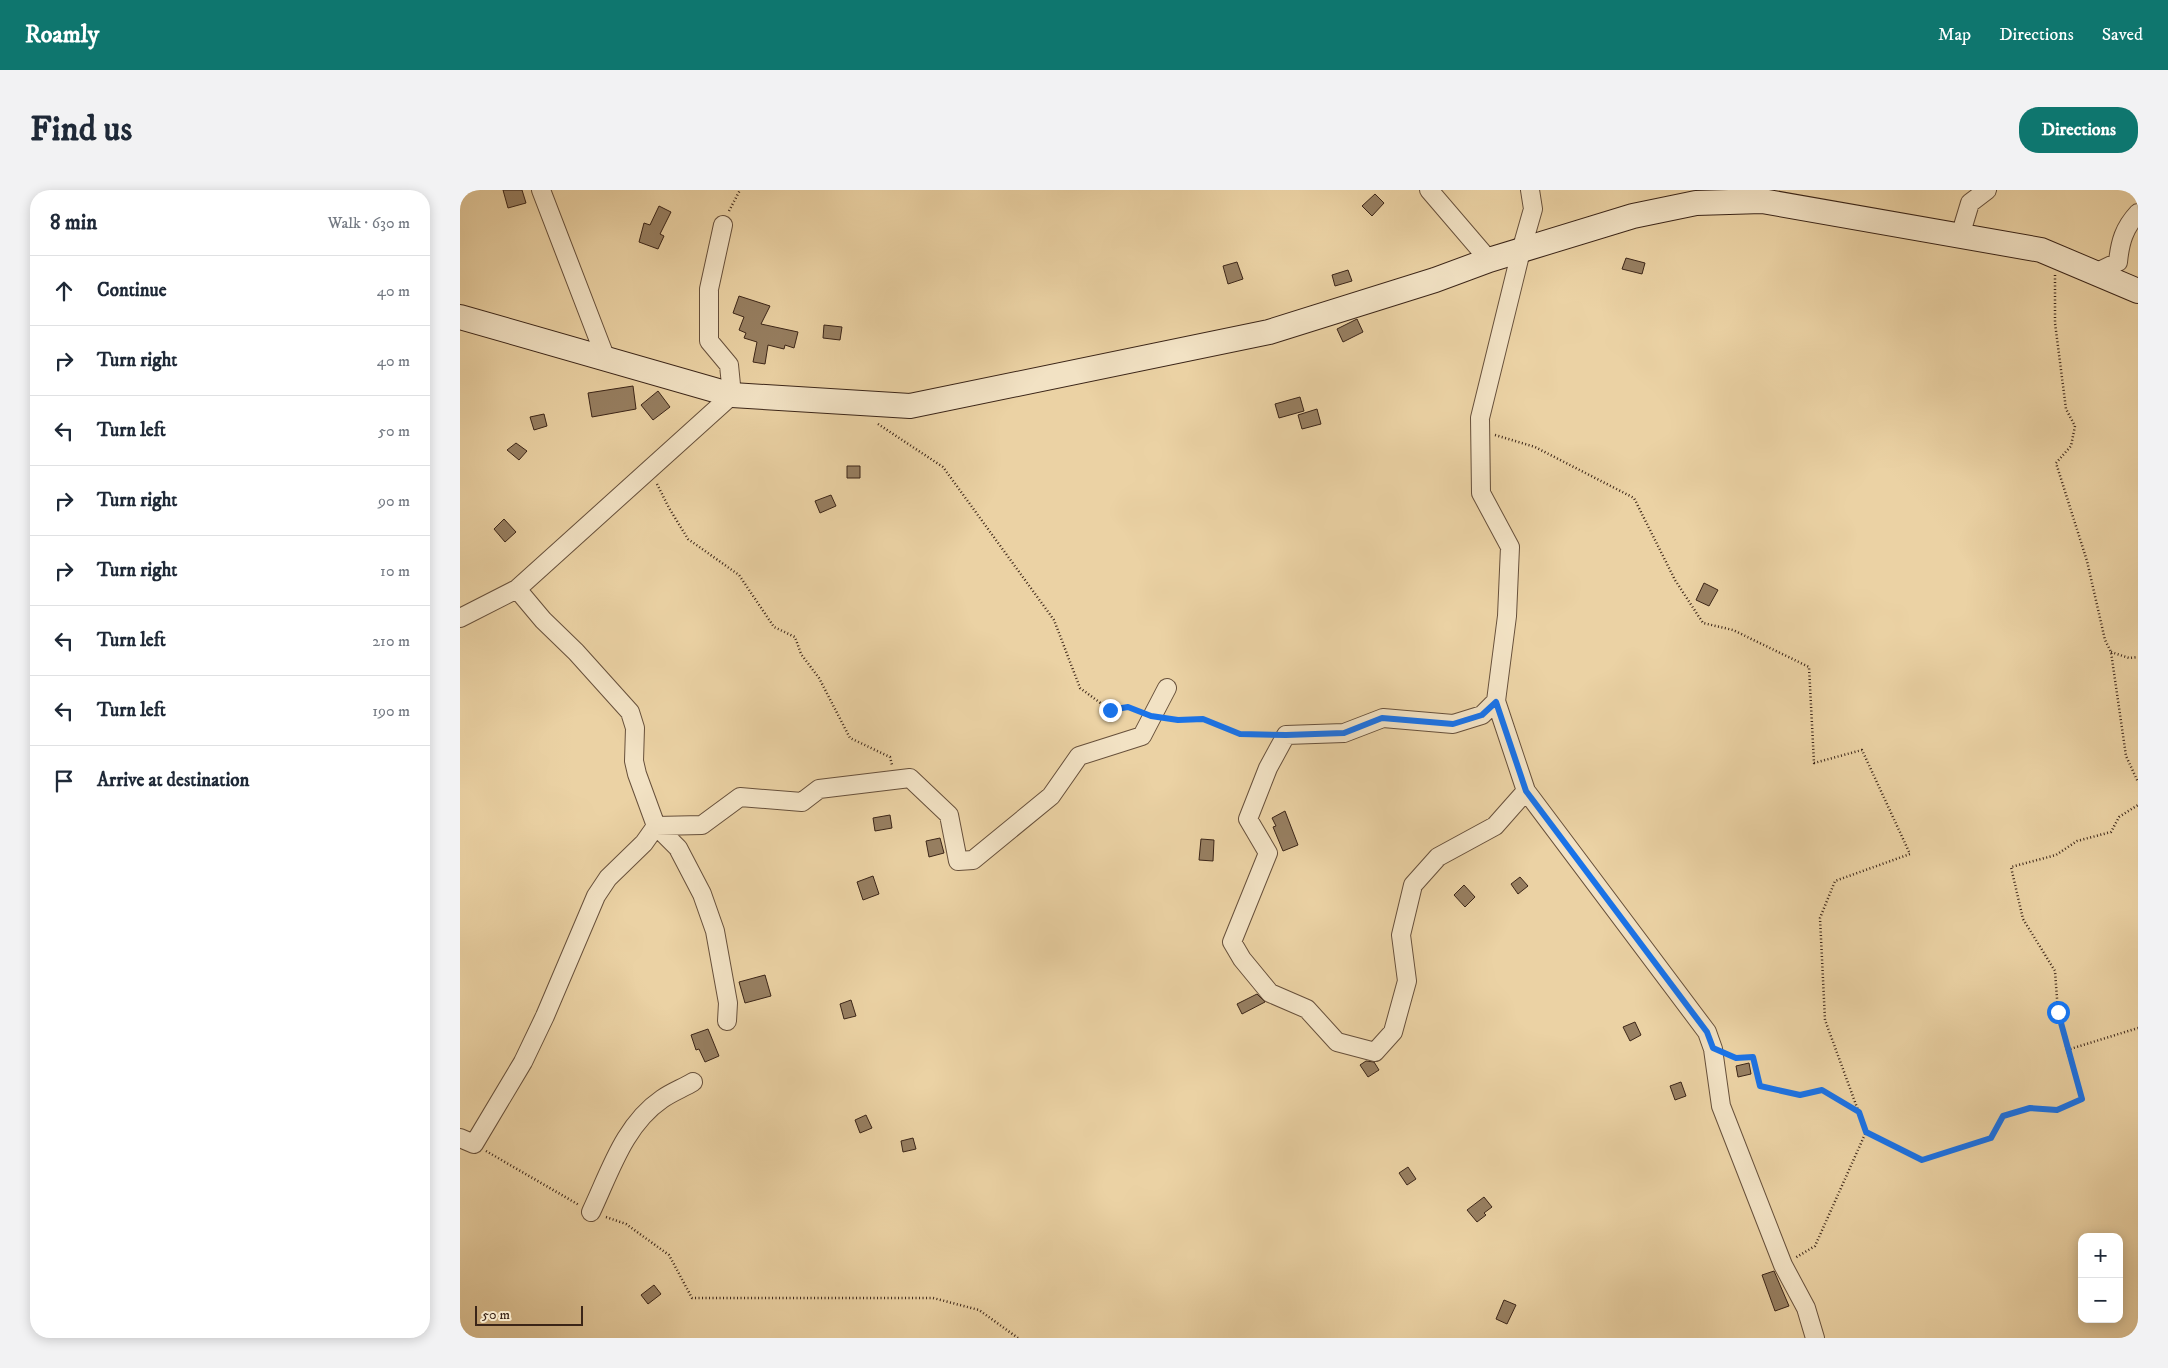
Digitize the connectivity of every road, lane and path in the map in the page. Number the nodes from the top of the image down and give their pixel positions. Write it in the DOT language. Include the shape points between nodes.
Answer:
graph roads {
  1 [pos="541,190"];
  2 [pos="740,190"];
  3 [pos="1429,190"];
  4 [pos="1530,190"];
  5 [pos="1987,190"];
  6 [pos="2138,213"];
  7 [pos="723,225"];
  8 [pos="1960,236"];
  9 [pos="1521,251"];
  10 [pos="2060,258"];
  11 [pos="1489,260"];
  12 [pos="2095,273"];
  13 [pos="2138,292"];
  14 [pos="460,317"];
  15 [pos="606,359"];
  16 [pos="732,395"];
  17 [pos="878,424"];
  18 [pos="1479,431"];
  19 [pos="652,467"];
  20 [pos="517,588"];
  21 [pos="460,618"];
  22 [pos="2111,652"];
  23 [pos="2138,657"];
  24 [pos="1167,688"];
  25 [pos="1496,702"];
  26 [pos="1151,716"];
  27 [pos="1286,735"];
  28 [pos="895,779"];
  29 [pos="2138,782"];
  30 [pos="1526,791"];
  31 [pos="2138,805"];
  32 [pos="656,826"];
  33 [pos="727,1021"];
  34 [pos="2138,1028"];
  35 [pos="1713,1048"];
  36 [pos="2067,1050"];
  37 [pos="693,1082"];
  38 [pos="1859,1112"];
  39 [pos="1866,1132"];
  40 [pos="467,1141"];
  41 [pos="591,1212"];
  42 [pos="1783,1265"];
  43 [pos="1018,1338"];
  44 [pos="1815,1338"];
  1 -- 15 [label="street"];
  2 -- 7 [label="path"];
  3 -- 11 [label="street"];
  4 -- 9 [label="street" via="1533,209"];
  5 -- 8 [label="street" via="1970,203"];
  6 -- 12 [label="street" via="2120,242 2118,262"];
  7 -- 16 [label="street" via="709,289 709,342 729,365"];
  8 -- 9 [label="street" via="1762,201 1696,203 1633,216"];
  8 -- 10 [label="street" via="2041,250"];
  9 -- 11 [label="street"];
  9 -- 18 [label="street"];
  10 -- 12 [label="street"];
  10 -- 22 [label="path" via="2055,275 2055,323 2066,409 2075,426 2071,446 2056,463"];
  11 -- 16 [label="street" via="1269,332 910,406"];
  12 -- 13 [label="street"];
  14 -- 15 [label="street"];
  15 -- 16 [label="street"];
  16 -- 19 [label="street"];
  17 -- 26 [label="path" via="943,467 1054,620 1080,688 1110,710 1128,707"];
  18 -- 25 [label="street" via="1481,493 1510,547 1507,616"];
  18 -- 38 [label="path" via="1535,447 1634,498 1675,580 1703,623 1733,630 1809,666 1814,763 1862,750 1910,854 1835,881 1820,918 1824,1020"];
  19 -- 20 [label="street"];
  19 -- 28 [label="path" via="668,508 688,539 740,575 774,627 795,637 801,654 819,678 850,738 890,757"];
  20 -- 21 [label="street"];
  20 -- 32 [label="street" via="630,712 635,728 634,761"];
  22 -- 23 [label="path" via="2129,658"];
  22 -- 29 [label="path" via="2126,756"];
  24 -- 26 [label="street"];
  25 -- 27 [label="street" via="1482,715 1453,724 1382,718 1344,733"];
  25 -- 30 [label="street"];
  26 -- 27 [label="path" via="1203,719 1240,734"];
  26 -- 28 [label="street" via="1142,736 1079,756 1050,796 973,860 958,861 949,815 910,778"];
  27 -- 30 [label="street" via="1268,768 1248,819 1268,853 1232,942 1270,994 1307,1009 1337,1042 1375,1052 1393,1032 1407,981 1401,935 1413,885 1438,857 1495,826"];
  28 -- 32 [label="street" via="819,790 802,802 740,797 702,825"];
  30 -- 35 [label="street" via="1707,1032"];
  31 -- 36 [label="path" via="2119,817 2111,832 2077,841 2056,855 2011,867 2023,919 2055,971 2058,1012"];
  32 -- 33 [label="street" via="678,848 702,894 716,931 728,1003"];
  32 -- 40 [label="street" via="644,844 608,878 596,896 523,1062"];
  34 -- 36 [label="path"];
  35 -- 38 [label="path" via="1736,1058 1753,1057 1760,1086 1800,1095 1822,1090"];
  35 -- 42 [label="street" via="1721,1106"];
  36 -- 39 [label="path" via="2082,1099 2057,1110 2030,1108 2003,1116 1991,1138 1922,1160"];
  37 -- 41 [label="street" via="662,1099 640,1118 613,1159"];
  38 -- 39 [label="path"];
  39 -- 42 [label="path" via="1816,1246"];
  40 -- 41 [label="path"];
  41 -- 43 [label="path" via="626,1224 669,1255 692,1298 933,1298 979,1310"];
  42 -- 44 [label="street" via="1806,1308"];
}
